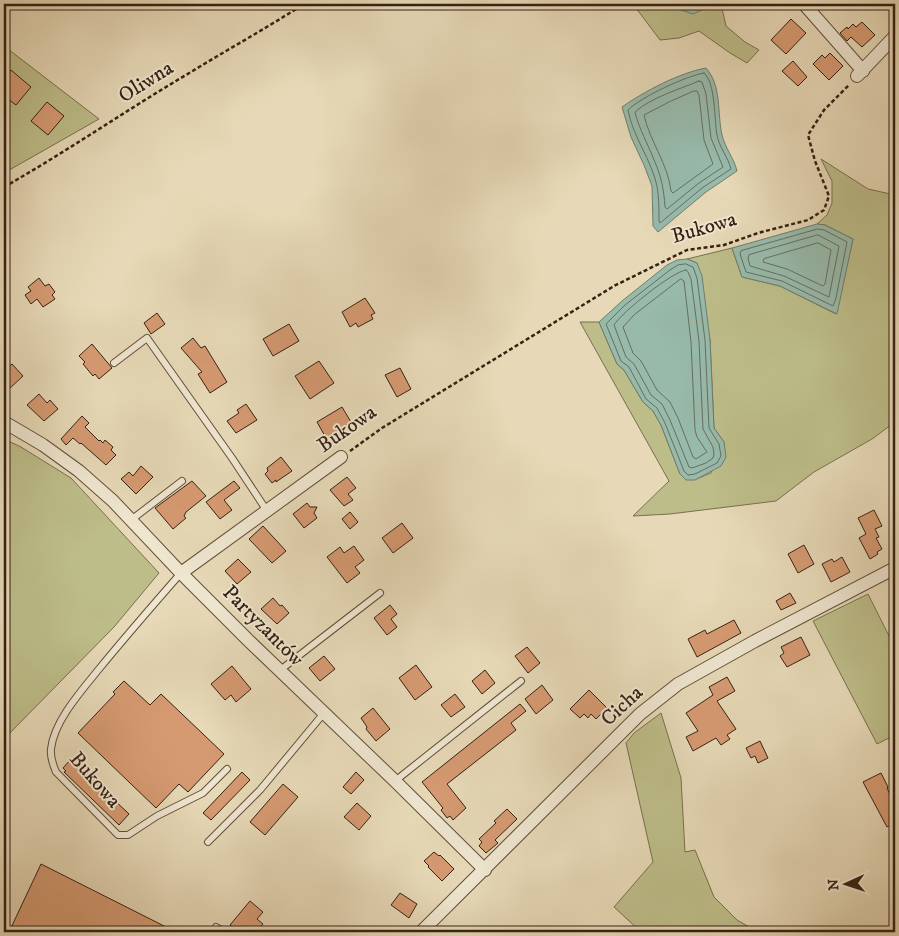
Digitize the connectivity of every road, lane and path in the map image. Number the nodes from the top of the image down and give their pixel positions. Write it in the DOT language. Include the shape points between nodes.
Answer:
graph roads {
  1 [pos="304,4"];
  2 [pos="804,4"];
  3 [pos="895,36"];
  4 [pos="860,74"];
  5 [pos="4,187"];
  6 [pos="114,363"];
  7 [pos="4,422"];
  8 [pos="341,457"];
  9 [pos="182,481"];
  10 [pos="267,511"];
  11 [pos="131,520"];
  12 [pos="895,568"];
  13 [pos="181,573"];
  14 [pos="380,593"];
  15 [pos="279,671"];
  16 [pos="521,681"];
  17 [pos="324,713"];
  18 [pos="227,768"];
  19 [pos="395,781"];
  20 [pos="208,842"];
  21 [pos="485,870"];
  22 [pos="216,927"];
  23 [pos="225,932"];
  24 [pos="421,932"];
  1 -- 5 [label="path, Oliwna"];
  2 -- 4 [label="street"];
  3 -- 4 [label="street"];
  4 -- 8 [label="path, Bukowa" via="824,110 808,134 829,196 824,210 808,220 724,245 687,250 614,286 382,428"];
  6 -- 10 [label="lane" via="147,338"];
  7 -- 11 [label="street, Partyzantów" via="79,471"];
  8 -- 10 [label="street, Bukowa"];
  9 -- 11 [label="lane"];
  10 -- 13 [label="street, Bukowa"];
  11 -- 13 [label="street, Partyzantów"];
  12 -- 21 [label="street, Cicha" via="678,684 640,714"];
  13 -- 15 [label="street, Partyzantów"];
  13 -- 18 [label="lane, Bukowa" via="124,637 60,722 51,749 52,761 56,772 118,835 128,835 203,793"];
  14 -- 15 [label="lane"];
  15 -- 17 [label="street, Partyzantów"];
  16 -- 19 [label="lane"];
  17 -- 19 [label="street, Partyzantów"];
  17 -- 20 [label="lane" via="260,790"];
  19 -- 21 [label="street, Partyzantów"];
  21 -- 24 [label="street, Cicha"];
  22 -- 23 [label="lane"];
}
